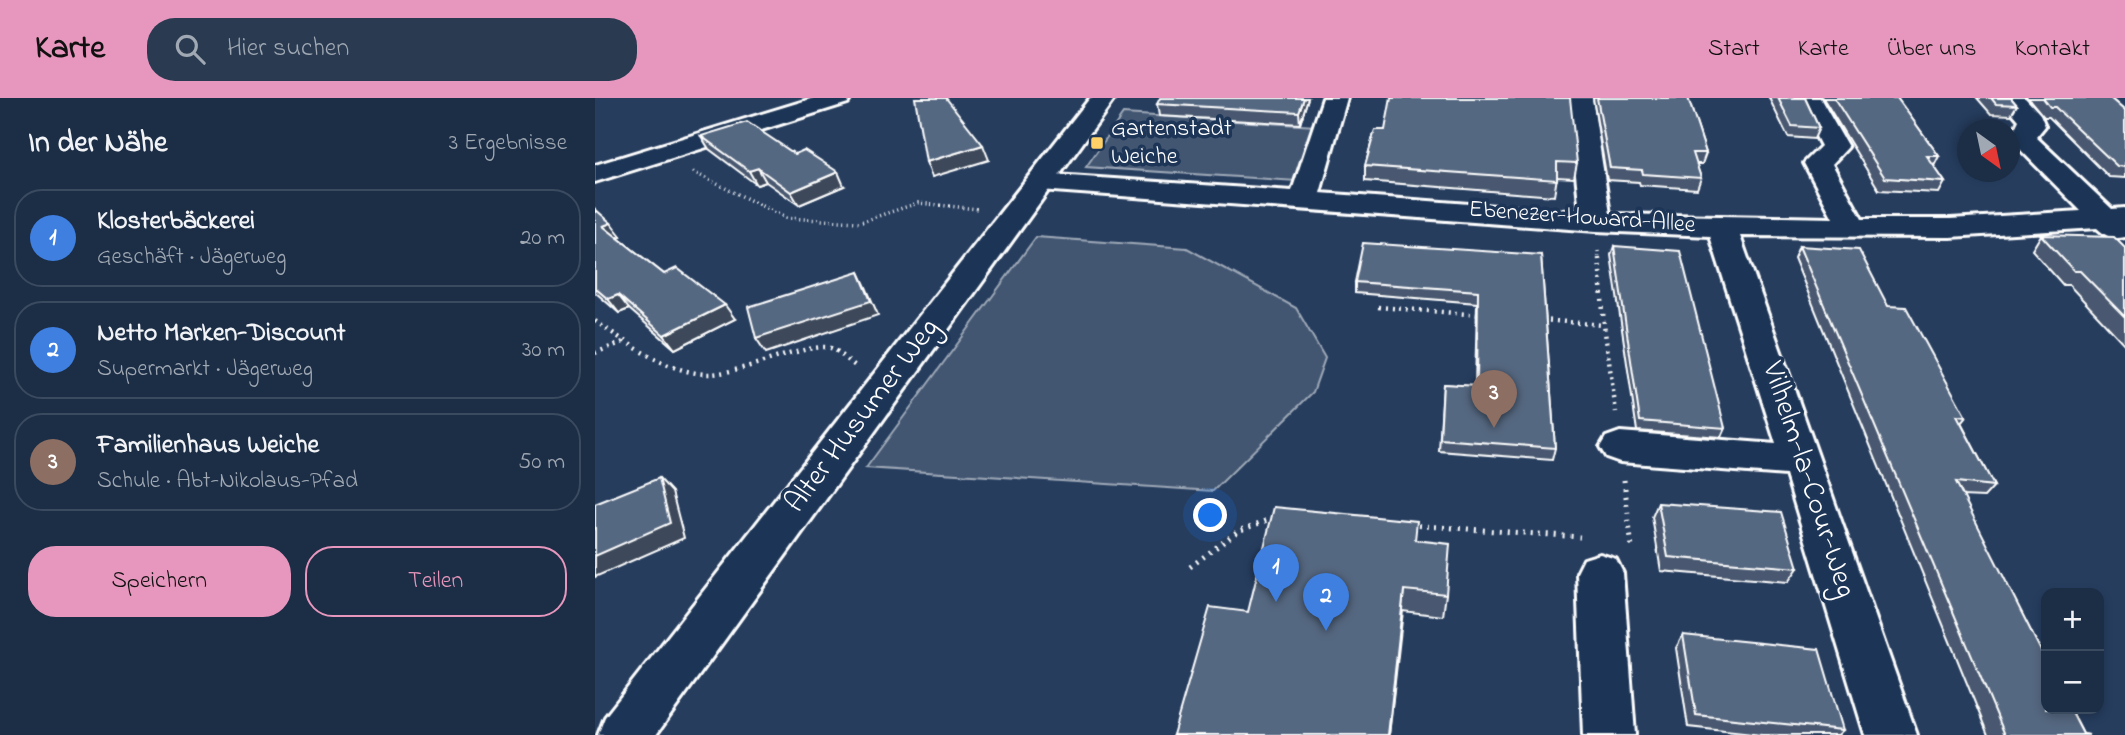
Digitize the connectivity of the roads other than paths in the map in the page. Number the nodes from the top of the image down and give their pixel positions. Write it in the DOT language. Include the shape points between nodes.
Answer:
graph roads {
  1 [pos="839,98"];
  2 [pos="1103,98"];
  3 [pos="1335,98"];
  4 [pos="1580,98"];
  5 [pos="1808,98"];
  6 [pos="2012,98"];
  7 [pos="595,174"];
  8 [pos="1040,181"];
  9 [pos="1304,199"];
  10 [pos="1596,222"];
  11 [pos="2118,224"];
  12 [pos="1722,227"];
  13 [pos="1853,229"];
  14 [pos="1620,447"];
  15 [pos="1802,461"];
  16 [pos="1609,548"];
  17 [pos="625,735"];
  18 [pos="1609,735"];
  19 [pos="1891,735"];
  1 -- 7 [label="street"];
  2 -- 8 [label="street, Alter Husumer Weg"];
  3 -- 9 [label="street"];
  4 -- 10 [label="street"];
  5 -- 13 [label="street" via="1835,147 1818,163"];
  6 -- 11 [label="street" via="2031,119 2024,139"];
  8 -- 9 [label="street, Ebenezer-Howard-Allee"];
  8 -- 17 [label="street, Alter Husumer Weg"];
  9 -- 10 [label="street, Ebenezer-Howard-Allee"];
  10 -- 12 [label="street, Ebenezer-Howard-Allee"];
  11 -- 13 [label="street, Ebenezer-Howard-Allee"];
  12 -- 13 [label="street, Ebenezer-Howard-Allee"];
  12 -- 15 [label="street, Vilhelm-la-Cour-Weg"];
  14 -- 15 [label="street"];
  15 -- 19 [label="street, Vilhelm-la-Cour-Weg"];
  16 -- 18 [label="street"];
}
